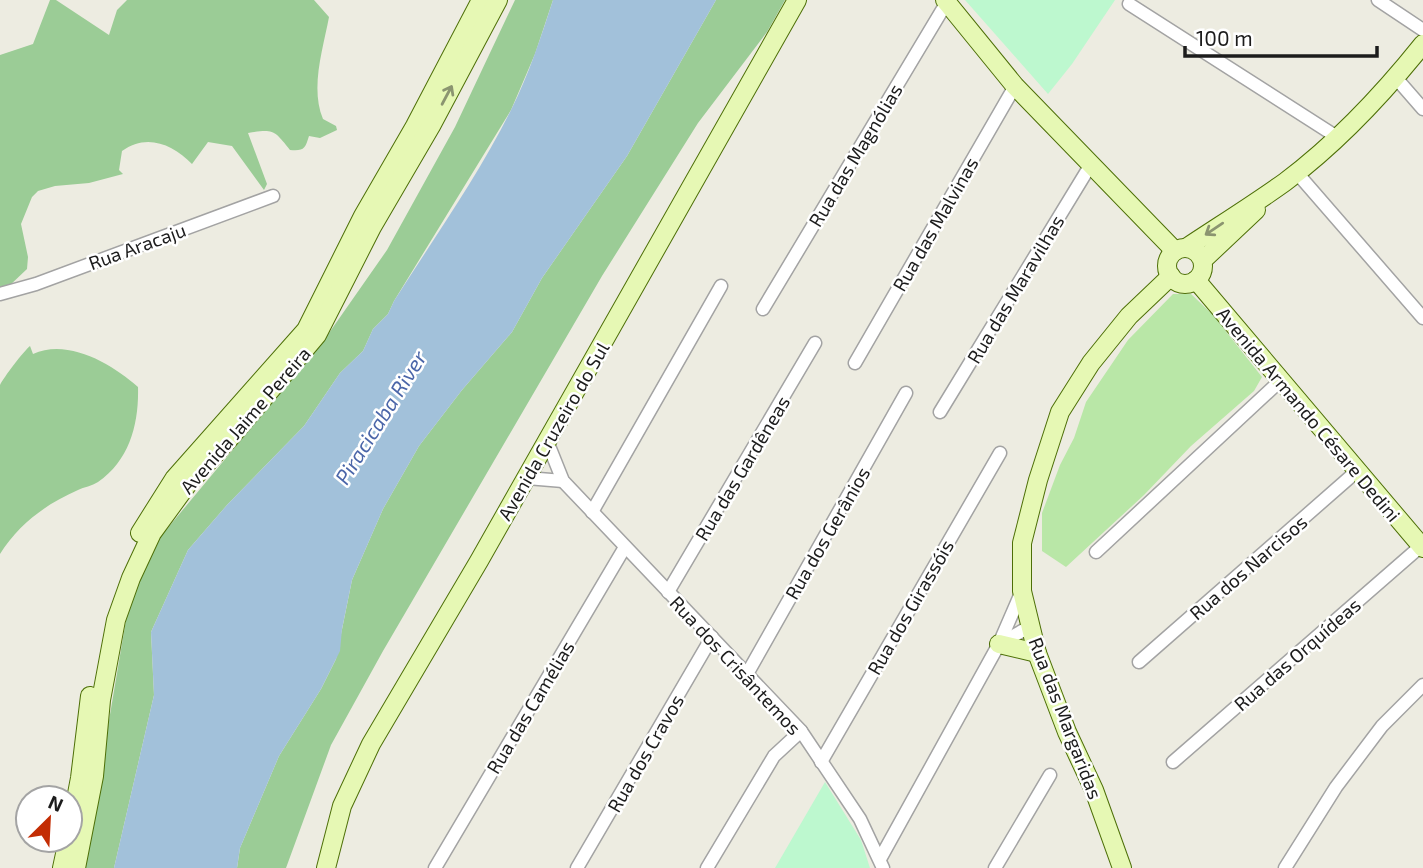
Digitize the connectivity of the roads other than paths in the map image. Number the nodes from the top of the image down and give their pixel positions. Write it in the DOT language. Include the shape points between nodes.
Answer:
graph roads {
  1 [pos="481,0"];
  2 [pos="498,0"];
  3 [pos="797,0"];
  4 [pos="1378,0"];
  5 [pos="946,1"];
  6 [pos="1129,4"];
  7 [pos="1423,30"];
  8 [pos="1423,44"];
  9 [pos="1396,78"];
  10 [pos="1015,86"];
  11 [pos="1423,109"];
  12 [pos="1337,137"];
  13 [pos="1090,166"];
  14 [pos="1290,178"];
  15 [pos="273,196"];
  16 [pos="1180,249"];
  17 [pos="1203,260"];
  18 [pos="1171,276"];
  19 [pos="1196,280"];
  20 [pos="721,286"];
  21 [pos="0,294"];
  22 [pos="763,309"];
  23 [pos="1423,318"];
  24 [pos="815,343"];
  25 [pos="855,363"];
  26 [pos="1282,380"];
  27 [pos="906,393"];
  28 [pos="940,412"];
  29 [pos="548,442"];
  30 [pos="1000,453"];
  31 [pos="1357,471"];
  32 [pos="527,478"];
  33 [pos="563,481"];
  34 [pos="592,512"];
  35 [pos="625,547"];
  36 [pos="1422,547"];
  37 [pos="1096,552"];
  38 [pos="668,592"];
  39 [pos="1022,592"];
  40 [pos="1031,626"];
  41 [pos="712,637"];
  42 [pos="999,644"];
  43 [pos="1037,653"];
  44 [pos="1139,662"];
  45 [pos="747,674"];
  46 [pos="1423,685"];
  47 [pos="801,731"];
  48 [pos="821,762"];
  49 [pos="1174,762"];
  50 [pos="1050,775"];
  51 [pos="78,784"];
  52 [pos="882,864"];
  53 [pos="76,868"];
  54 [pos="326,868"];
  55 [pos="435,868"];
  56 [pos="577,868"];
  57 [pos="707,868"];
  58 [pos="995,868"];
  59 [pos="1122,868"];
  60 [pos="1285,868"];
  1 -- 51 [label="street, Avenida Jaime Pereira" via="306,330 174,479 144,525 104,620"];
  53 -- 2 [label="street, Avenida Jaime Pereira, one-way" via="116,620 152,533 187,485 317,335"];
  3 -- 29 [label="street, Avenida Cruzeiro do Sul"];
  4 -- 7 [label="street"];
  5 -- 10 [label="street"];
  5 -- 22 [label="street, Rua das Magnólias"];
  6 -- 12 [label="street"];
  8 -- 9 [label="street"];
  9 -- 11 [label="street"];
  9 -- 12 [label="street"];
  10 -- 13 [label="street"];
  10 -- 25 [label="street, Rua das Malvinas"];
  12 -- 14 [label="street"];
  13 -- 16 [label="street"];
  13 -- 28 [label="street, Rua das Maravilhas"];
  14 -- 16 [label="street, one-way"];
  14 -- 17 [label="street"];
  14 -- 23 [label="street"];
  15 -- 21 [label="street, Rua Aracaju"];
  16 -- 17 [label="street" via="1196,251"];
  16 -- 18 [label="street" via="1167,265"];
  17 -- 19 [label="street"];
  18 -- 19 [label="street" via="1185,284"];
  18 -- 39 [label="street, Rua das Margaridas" via="1098,353 1060,412 1022,542"];
  19 -- 26 [label="street, Avenida Armando Césare Dedini"];
  20 -- 34 [label="street"];
  24 -- 38 [label="street, Rua das Gardêneas"];
  26 -- 31 [label="street, Avenida Armando Césare Dedini"];
  26 -- 37 [label="street"];
  27 -- 45 [label="street, Rua dos Gerânios"];
  29 -- 32 [label="street, Avenida Cruzeiro do Sul"];
  29 -- 33 [label="street, Rua dos Crisântemos"];
  30 -- 48 [label="street, Rua dos Girassóis"];
  31 -- 36 [label="street, Avenida Armando Césare Dedini"];
  31 -- 44 [label="street, Rua dos Narcisos"];
  32 -- 33 [label="street"];
  32 -- 54 [label="street, Avenida Cruzeiro do Sul" via="371,744 342,806"];
  33 -- 34 [label="street, Rua dos Crisântemos"];
  34 -- 35 [label="street, Rua dos Crisântemos"];
  35 -- 38 [label="street, Rua dos Crisântemos"];
  35 -- 55 [label="street, Rua das Camélias"];
  36 -- 49 [label="street, Rua das Orquídeas"];
  38 -- 41 [label="street, Rua dos Crisântemos"];
  39 -- 40 [label="street, Rua das Margaridas"];
  39 -- 42 [label="street"];
  40 -- 42 [label="street"];
  40 -- 43 [label="street, Rua das Margaridas"];
  41 -- 45 [label="street, Rua dos Crisântemos"];
  41 -- 56 [label="street, Rua dos Cravos"];
  42 -- 43 [label="street"];
  42 -- 52 [label="street"];
  43 -- 59 [label="street, Rua das Margaridas"];
  45 -- 47 [label="street, Rua dos Crisântemos"];
  46 -- 60 [label="street" via="1382,726 1336,787"];
  47 -- 48 [label="street, Rua dos Crisântemos"];
  47 -- 57 [label="street" via="774,756"];
  48 -- 52 [label="street, Rua dos Crisântemos" via="860,819"];
  50 -- 58 [label="street"];
}
